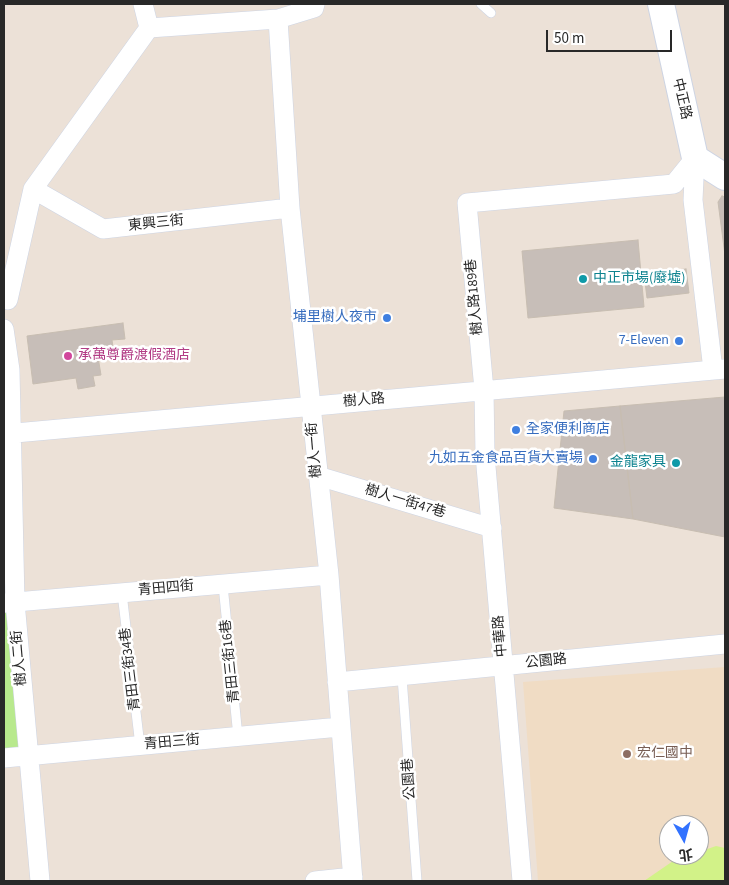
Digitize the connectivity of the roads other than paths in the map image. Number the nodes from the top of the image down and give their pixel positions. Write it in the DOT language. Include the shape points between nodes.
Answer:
graph roads {
  1 [pos="143,4"];
  2 [pos="315,4"];
  3 [pos="481,4"];
  4 [pos="661,4"];
  5 [pos="491,13"];
  6 [pos="278,19"];
  7 [pos="148,28"];
  8 [pos="694,158"];
  9 [pos="725,177"];
  10 [pos="32,189"];
  11 [pos="290,208"];
  12 [pos="6,299"];
  13 [pos="4,323"];
  14 [pos="4,329"];
  15 [pos="719,370"];
  16 [pos="484,390"];
  17 [pos="311,406"];
  18 [pos="7,434"];
  19 [pos="318,476"];
  20 [pos="492,528"];
  21 [pos="329,575"];
  22 [pos="223,585"];
  23 [pos="122,593"];
  24 [pos="9,602"];
  25 [pos="725,644"];
  26 [pos="504,666"];
  27 [pos="402,676"];
  28 [pos="337,682"];
  29 [pos="340,727"];
  30 [pos="238,737"];
  31 [pos="140,746"];
  32 [pos="29,756"];
  33 [pos="4,758"];
  34 [pos="353,879"];
  35 [pos="40,881"];
  36 [pos="315,881"];
  37 [pos="417,881"];
  38 [pos="522,881"];
  1 -- 7 [label="street"];
  2 -- 6 [label="street" via="314,8"];
  3 -- 5 [label="lane"];
  4 -- 8 [label="main road, 中正路"];
  6 -- 7 [label="street"];
  6 -- 11 [label="street, 樹人一街"];
  7 -- 10 [label="street"];
  8 -- 9 [label="main road"];
  8 -- 15 [label="street" via="693,200"];
  8 -- 16 [label="street, 樹人路189巷" via="674,184 467,203"];
  10 -- 11 [label="street, 東興三街" via="103,229"];
  10 -- 12 [label="street"];
  11 -- 17 [label="street, 樹人一街"];
  12 -- 13 [label="street"];
  14 -- 18 [label="street, 樹人二街" via="10,370"];
  15 -- 16 [label="street, 樹人路"];
  16 -- 17 [label="street, 樹人路"];
  16 -- 20 [label="street, 中華路" via="485,455"];
  17 -- 18 [label="street, 樹人路"];
  17 -- 19 [label="street, 樹人一街"];
  18 -- 24 [label="street, 樹人二街"];
  19 -- 20 [label="street, 樹人一街47巷"];
  19 -- 21 [label="street, 樹人一街"];
  20 -- 26 [label="street, 中華路"];
  21 -- 22 [label="street, 青田四街"];
  21 -- 28 [label="street, 樹人一街"];
  22 -- 23 [label="street, 青田四街"];
  22 -- 30 [label="lane, 青田三街16巷"];
  23 -- 24 [label="street, 青田四街"];
  23 -- 31 [label="lane, 青田三街34巷"];
  24 -- 32 [label="street, 樹人二街"];
  25 -- 26 [label="street, 公園路"];
  26 -- 27 [label="street, 公園路"];
  26 -- 38 [label="street, 中華路"];
  27 -- 28 [label="street, 公園路"];
  27 -- 37 [label="lane, 公園巷"];
  28 -- 29 [label="street, 樹人一街"];
  29 -- 30 [label="street, 青田三街"];
  29 -- 34 [label="street, 樹人一街"];
  30 -- 31 [label="street, 青田三街"];
  31 -- 32 [label="street, 青田三街"];
  32 -- 33 [label="street, 青田三街"];
  32 -- 35 [label="street, 樹人二街"];
  34 -- 36 [label="street"];
}
